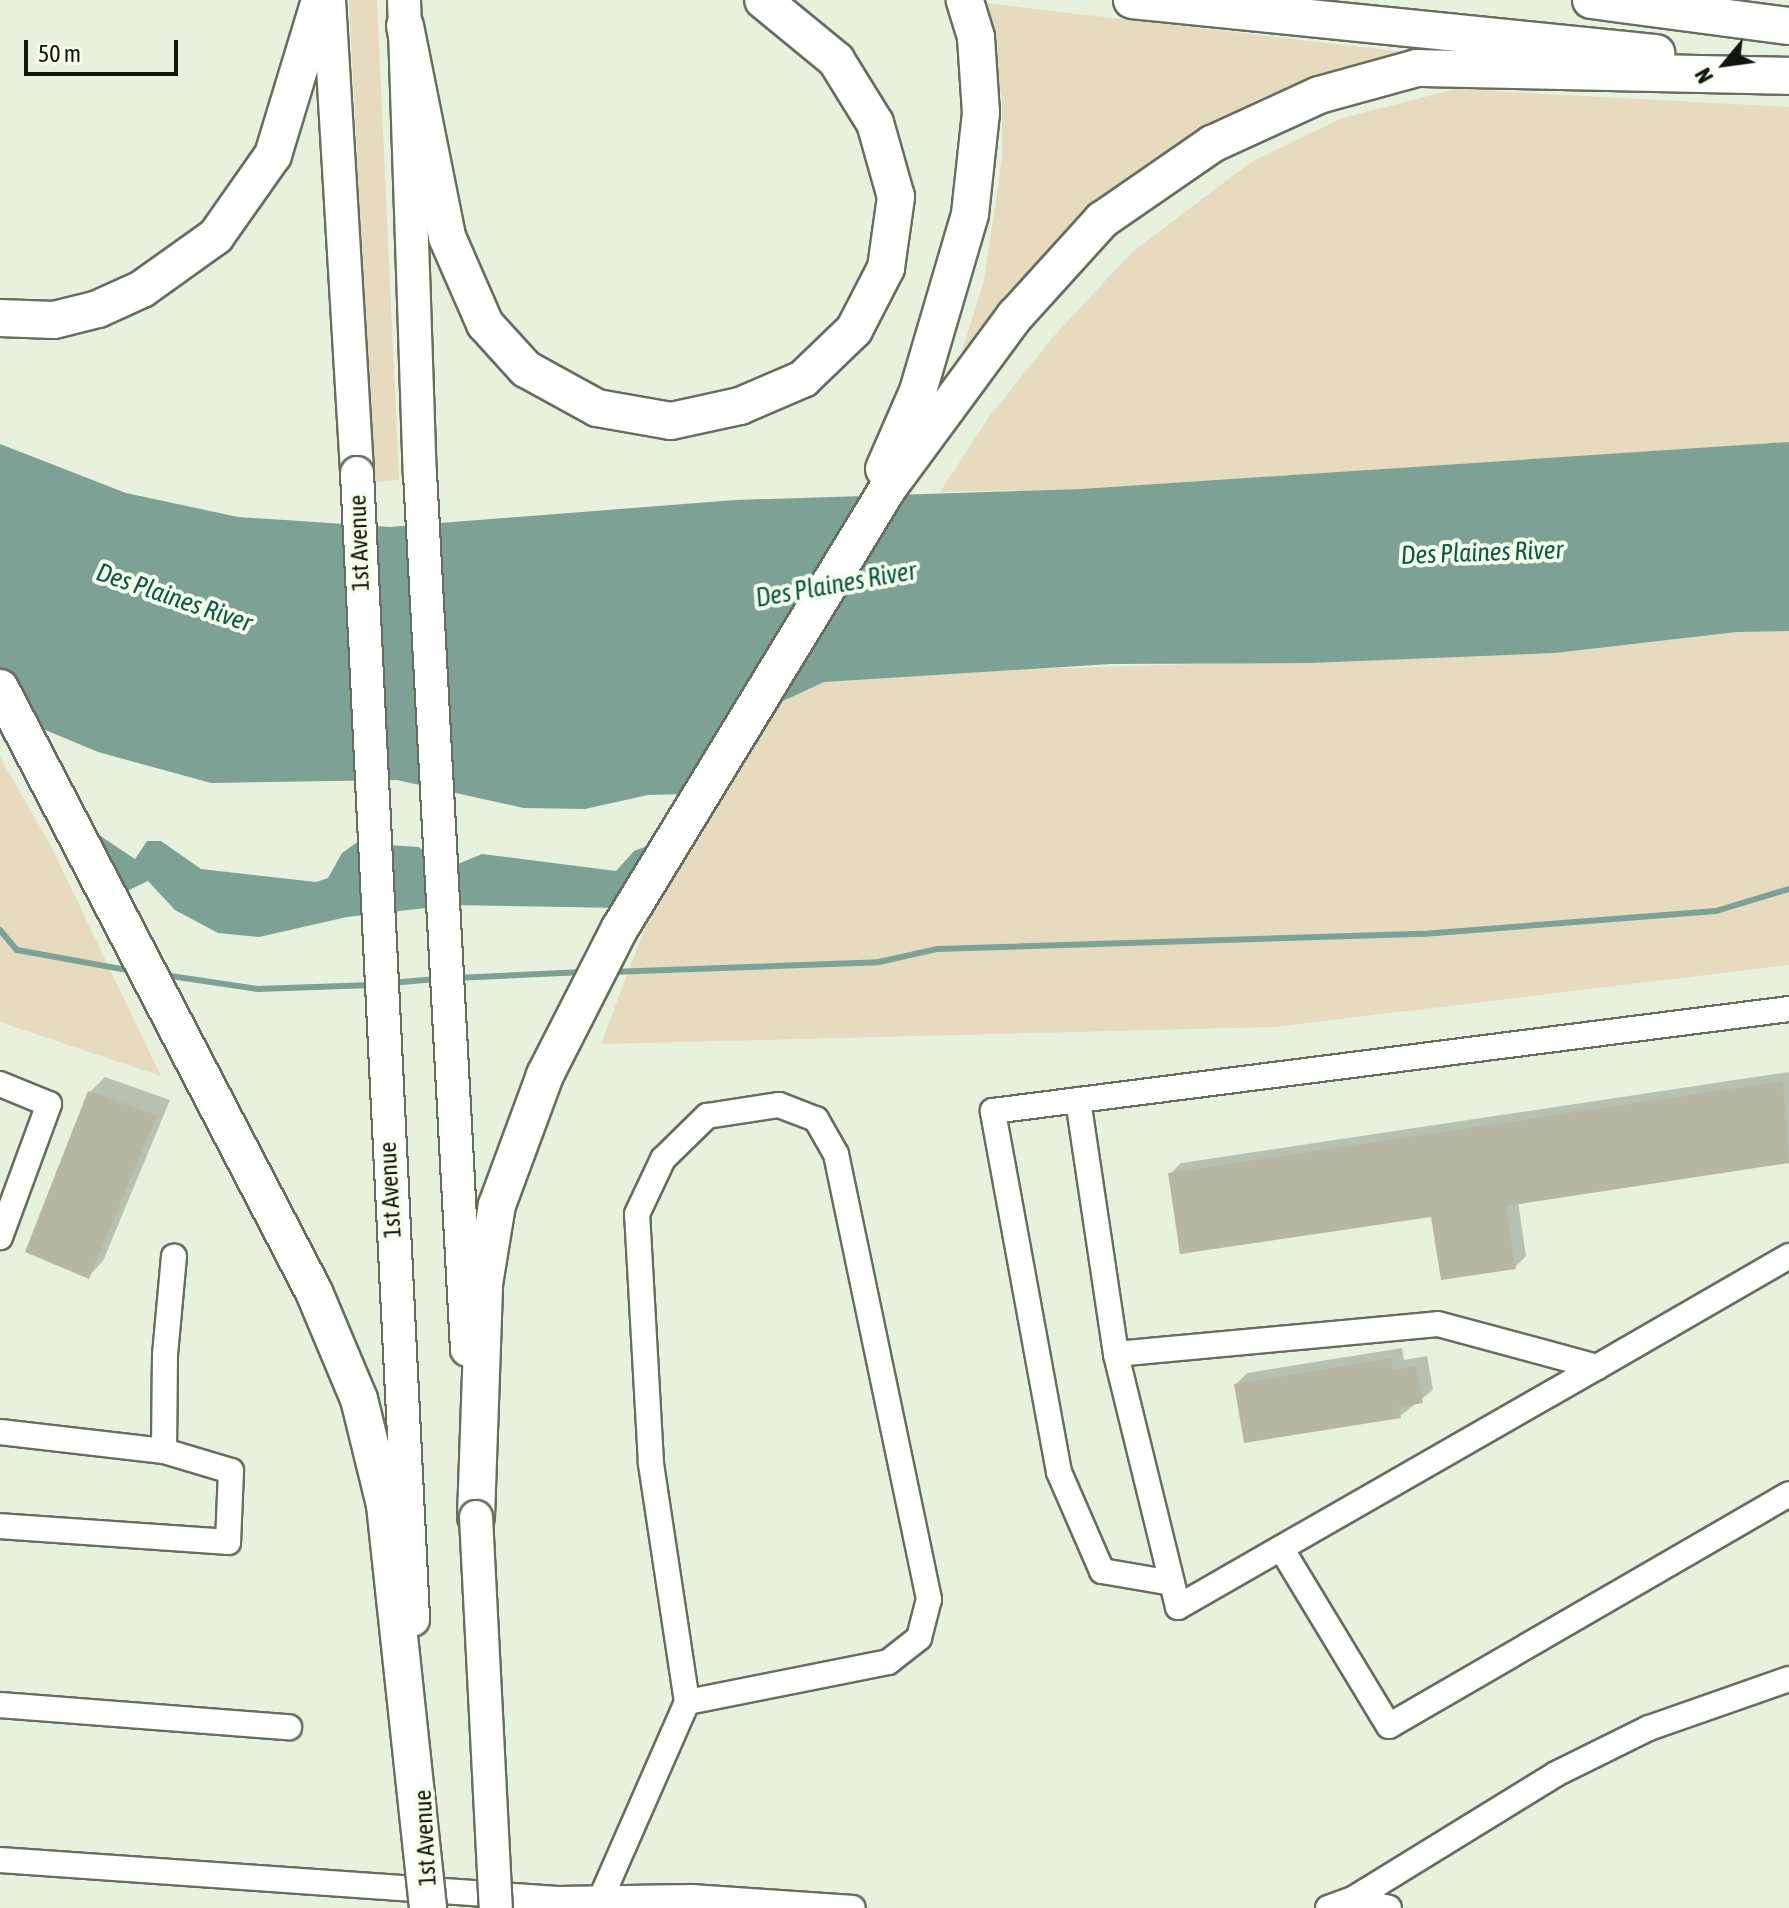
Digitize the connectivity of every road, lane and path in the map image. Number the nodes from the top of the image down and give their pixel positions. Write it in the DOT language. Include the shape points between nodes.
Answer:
graph roads {
  1 [pos="320,0"];
  2 [pos="329,0"];
  3 [pos="763,0"];
  4 [pos="965,0"];
  5 [pos="1132,0"];
  6 [pos="1591,0"];
  7 [pos="405,13"];
  8 [pos="1789,26"];
  9 [pos="1789,74"];
  10 [pos="0,318"];
  11 [pos="930,401"];
  12 [pos="0,688"];
  13 [pos="1789,1009"];
  14 [pos="0,1084"];
  15 [pos="1078,1100"];
  16 [pos="0,1237"];
  17 [pos="174,1256"];
  18 [pos="1789,1256"];
  19 [pos="1116,1354"];
  20 [pos="1597,1367"];
  21 [pos="0,1432"];
  22 [pos="164,1451"];
  23 [pos="1789,1494"];
  24 [pos="476,1517"];
  25 [pos="0,1526"];
  26 [pos="1281,1548"];
  27 [pos="1172,1583"];
  28 [pos="1789,1679"];
  29 [pos="687,1702"];
  30 [pos="0,1705"];
  31 [pos="289,1727"];
  32 [pos="0,1860"];
  33 [pos="601,1898"];
  34 [pos="1353,1899"];
  35 [pos="428,1908"];
  36 [pos="496,1908"];
  37 [pos="853,1908"];
  38 [pos="1328,1908"];
  39 [pos="1389,1908"];
  1 -- 10 [label="highway" via="273,155 216,236 142,289 98,309 54,320"];
  2 -- 35 [label="main road, 1st Avenue, bridge"];
  3 -- 7 [label="highway" via="836,60 875,123 896,197 886,268 854,330 803,379 740,406 671,421 597,408 526,369 485,324 447,237"];
  4 -- 11 [label="highway" via="976,37 981,113 974,189"];
  5 -- 9 [label="highway" via="1532,37"];
  6 -- 8 [label="highway"];
  7 -- 24 [label="main road" via="420,473"];
  9 -- 11 [label="highway" via="1417,68 1319,95 1212,144 1102,220"];
  11 -- 24 [label="highway" via="620,928 518,1139 497,1205 484,1284"];
  12 -- 35 [label="highway, bridge" via="314,1292 359,1399 385,1505"];
  13 -- 15 [label="lane"];
  14 -- 16 [label="lane" via="49,1104"];
  15 -- 19 [label="lane"];
  15 -- 27 [label="lane" via="993,1111 1059,1472 1102,1571"];
  17 -- 22 [label="lane"];
  18 -- 20 [label="lane"];
  19 -- 20 [label="lane" via="1438,1324"];
  19 -- 27 [label="lane"];
  20 -- 26 [label="lane"];
  21 -- 22 [label="lane"];
  22 -- 25 [label="lane" via="231,1471 228,1542"];
  23 -- 26 [label="lane" via="1389,1726"];
  24 -- 36 [label="main road, bridge"];
  26 -- 27 [label="lane" via="1178,1607"];
  28 -- 34 [label="lane" via="1649,1728 1556,1774"];
  29 -- 29 [label="lane" via="888,1662 919,1638 929,1599 836,1154 816,1119 779,1105 707,1116 663,1159 637,1214 651,1463"];
  29 -- 33 [label="lane"];
  30 -- 31 [label="lane"];
  32 -- 33 [label="lane"];
  33 -- 37 [label="lane" via="692,1897"];
  34 -- 38 [label="lane"];
  34 -- 39 [label="lane"];
}
